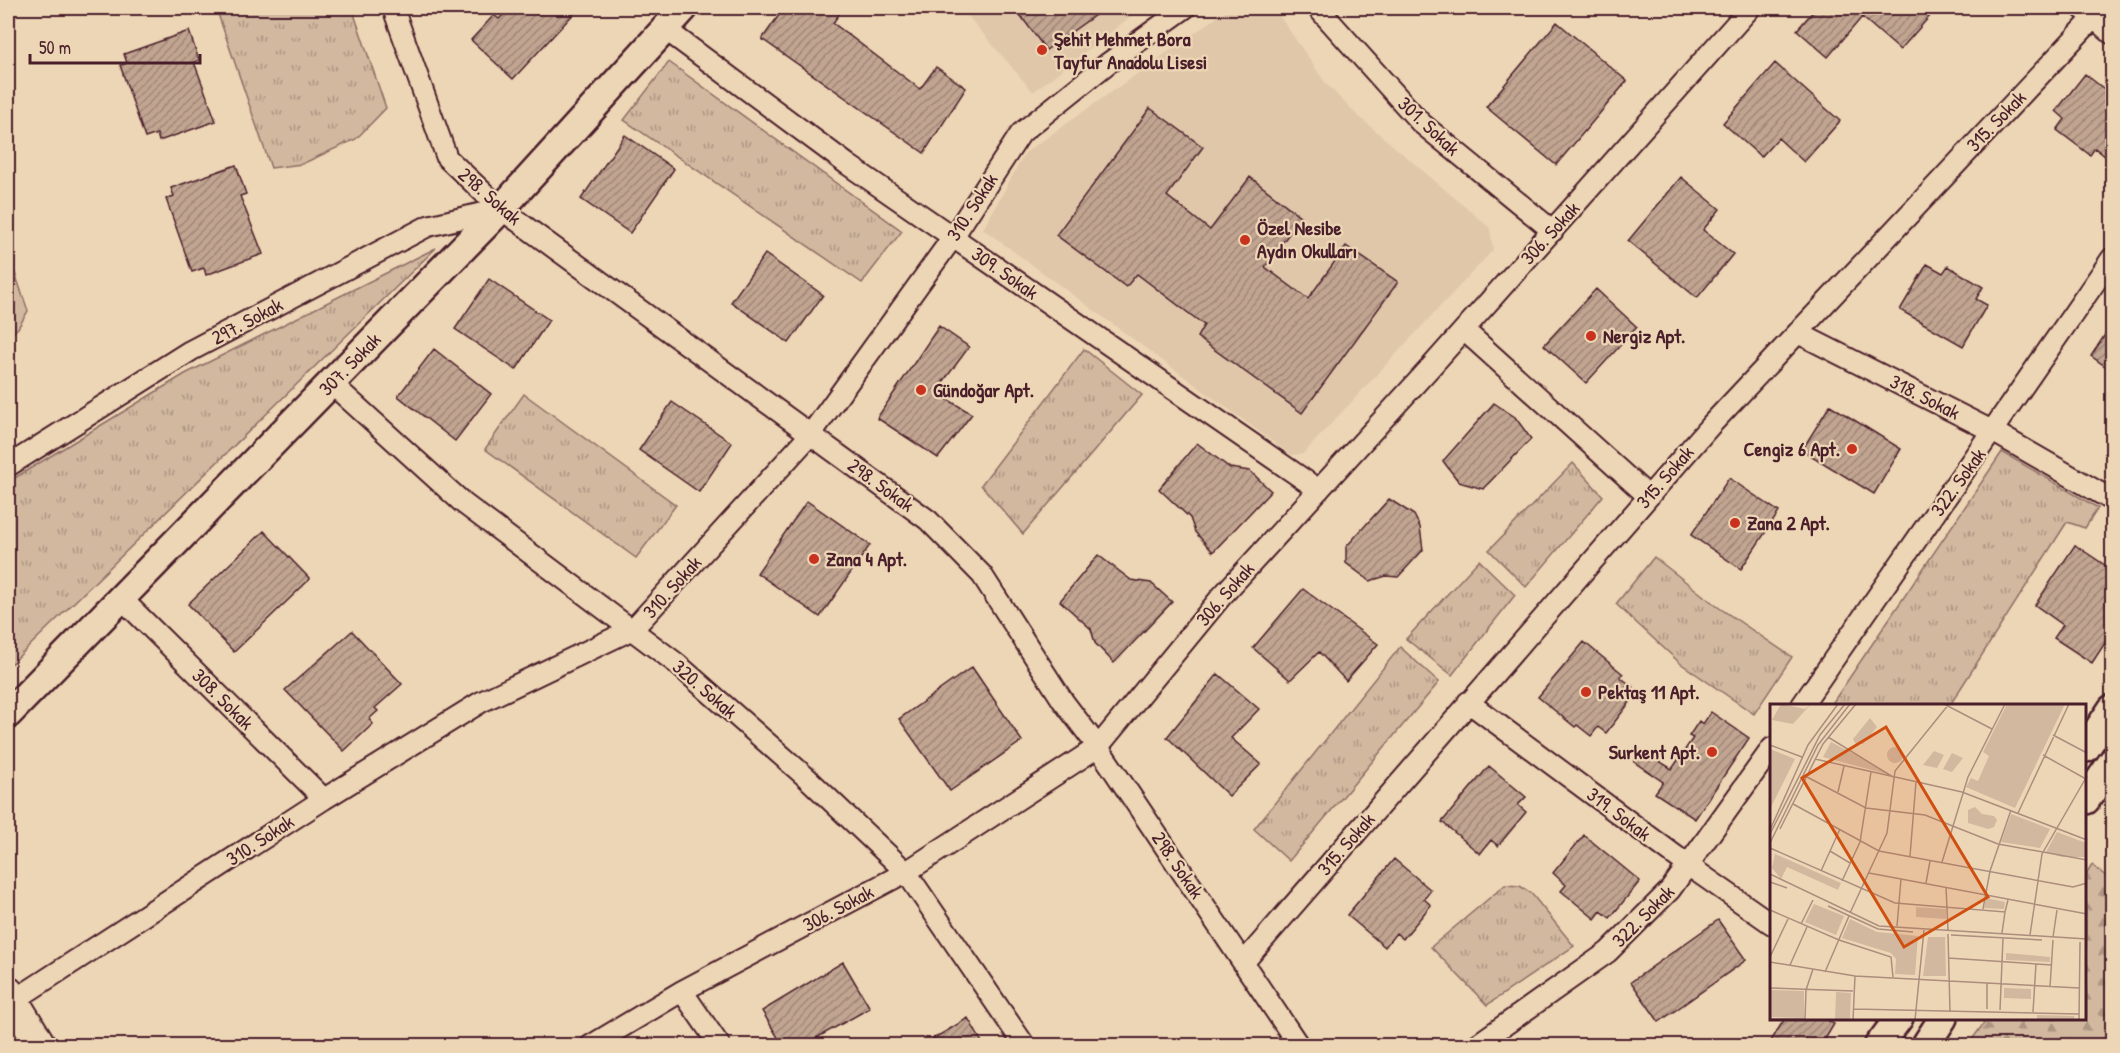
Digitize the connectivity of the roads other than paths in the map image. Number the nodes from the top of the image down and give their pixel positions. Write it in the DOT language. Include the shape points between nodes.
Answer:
graph roads {
  1 [pos="393,8"];
  2 [pos="684,8"];
  3 [pos="1185,8"];
  4 [pos="1318,8"];
  5 [pos="1750,8"];
  6 [pos="2093,11"];
  7 [pos="665,28"];
  8 [pos="2112,34"];
  9 [pos="501,209"];
  10 [pos="1553,231"];
  11 [pos="953,237"];
  12 [pos="2112,258"];
  13 [pos="1464,330"];
  14 [pos="1798,333"];
  15 [pos="332,384"];
  16 [pos="1994,432"];
  17 [pos="812,434"];
  18 [pos="8,466"];
  19 [pos="1319,489"];
  20 [pos="1648,496"];
  21 [pos="2112,500"];
  22 [pos="122,598"];
  23 [pos="633,629"];
  24 [pos="1468,702"];
  25 [pos="1803,704"];
  26 [pos="2112,709"];
  27 [pos="8,714"];
  28 [pos="2087,745"];
  29 [pos="1098,747"];
  30 [pos="1770,751"];
  31 [pos="2112,762"];
  32 [pos="2095,792"];
  33 [pos="324,799"];
  34 [pos="1689,866"];
  35 [pos="906,872"];
  36 [pos="1770,923"];
  37 [pos="1244,962"];
  38 [pos="682,991"];
  39 [pos="10,997"];
  40 [pos="1898,1020"];
  41 [pos="1942,1020"];
  42 [pos="41,1046"];
  43 [pos="590,1046"];
  44 [pos="720,1046"];
  45 [pos="1025,1046"];
  46 [pos="1299,1046"];
  47 [pos="1475,1046"];
  48 [pos="1878,1046"];
  49 [pos="1925,1046"];
  1 -- 9 [label="street, 298. Sokak" via="447,158"];
  2 -- 7 [label="street, 307. Sokak"];
  3 -- 11 [label="street, 310. Sokak" via="1021,132"];
  4 -- 10 [label="street, 301. Sokak" via="1420,123"];
  5 -- 10 [label="street, 306. Sokak"];
  6 -- 8 [label="street"];
  6 -- 14 [label="street, 315. Sokak"];
  7 -- 9 [label="street, 307. Sokak"];
  7 -- 11 [label="street, 309. Sokak" via="847,164"];
  9 -- 15 [label="street, 307. Sokak"];
  9 -- 17 [label="street, 298. Sokak"];
  9 -- 18 [label="street, 297. Sokak" via="428,226 190,351"];
  10 -- 13 [label="street, 306. Sokak"];
  11 -- 17 [label="street, 310. Sokak"];
  11 -- 19 [label="street, 309. Sokak"];
  12 -- 16 [label="street, 322. Sokak"];
  13 -- 19 [label="street, 306. Sokak"];
  13 -- 20 [label="street"];
  14 -- 16 [label="street, 318. Sokak"];
  14 -- 20 [label="street, 315. Sokak"];
  15 -- 22 [label="street, 307. Sokak"];
  15 -- 23 [label="street, 320. Sokak" via="463,503"];
  16 -- 21 [label="street, 318. Sokak"];
  16 -- 25 [label="street, 322. Sokak"];
  17 -- 23 [label="street, 310. Sokak"];
  17 -- 29 [label="street, 298. Sokak" via="928,520 982,575 1063,701"];
  19 -- 29 [label="street, 306. Sokak" via="1221,597"];
  20 -- 24 [label="street, 315. Sokak"];
  22 -- 27 [label="street, 307. Sokak"];
  22 -- 33 [label="street, 308. Sokak"];
  23 -- 33 [label="street, 310. Sokak" via="481,702"];
  23 -- 35 [label="street, 320. Sokak" via="806,777"];
  24 -- 34 [label="street, 319. Sokak"];
  24 -- 37 [label="street, 315. Sokak"];
  26 -- 28 [label="street"];
  29 -- 35 [label="street, 306. Sokak"];
  29 -- 37 [label="street, 298. Sokak"];
  30 -- 34 [label="street, 322. Sokak"];
  31 -- 32 [label="street"];
  33 -- 39 [label="street, 310. Sokak"];
  34 -- 36 [label="street, 319. Sokak"];
  34 -- 47 [label="street, 322. Sokak" via="1608,952"];
  35 -- 38 [label="street, 306. Sokak"];
  35 -- 45 [label="street, 320. Sokak"];
  37 -- 46 [label="street, 298. Sokak"];
  38 -- 43 [label="street, 306. Sokak"];
  38 -- 44 [label="street"];
  39 -- 42 [label="main road"];
  40 -- 48 [label="street"];
  41 -- 49 [label="street"];
}
